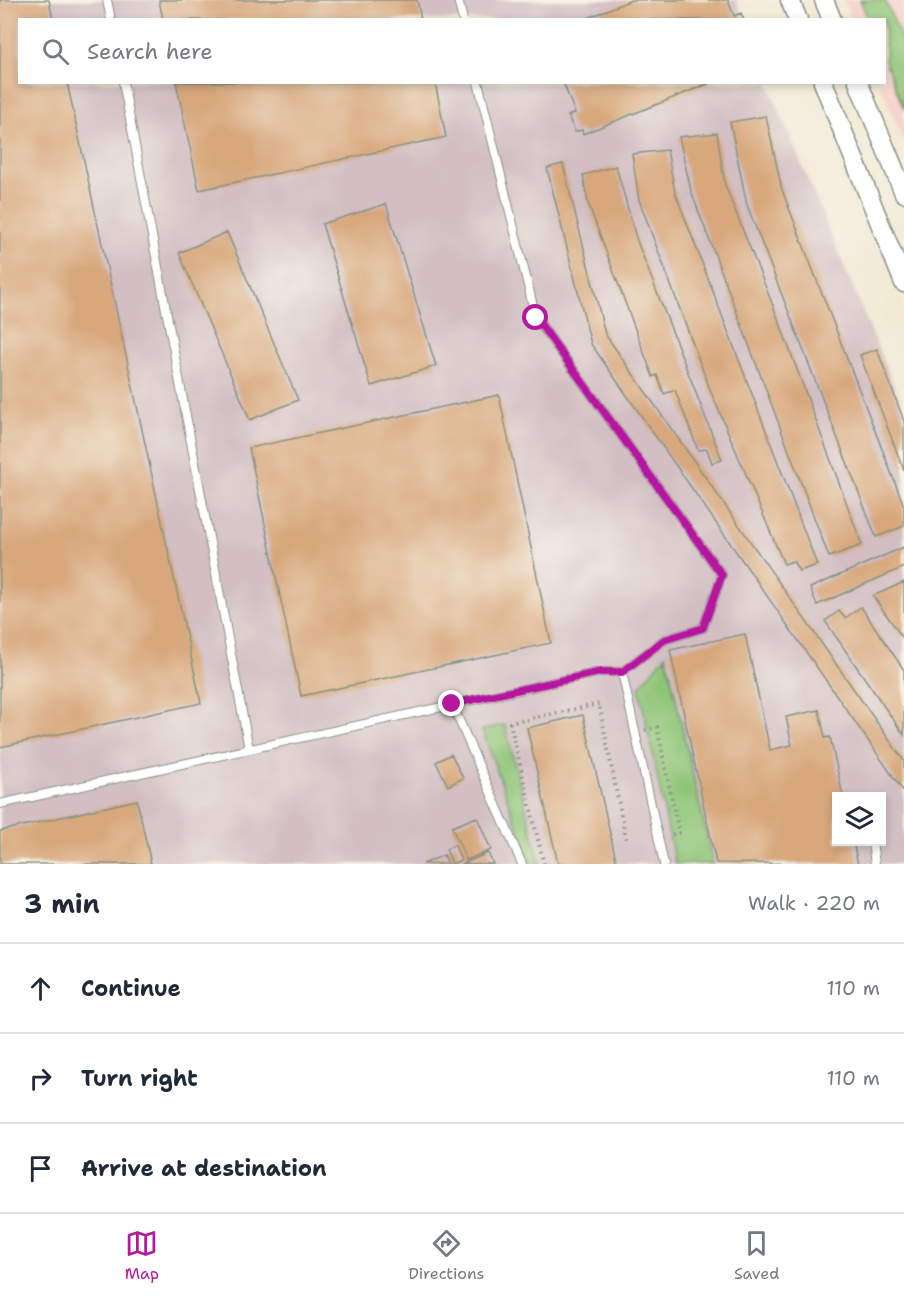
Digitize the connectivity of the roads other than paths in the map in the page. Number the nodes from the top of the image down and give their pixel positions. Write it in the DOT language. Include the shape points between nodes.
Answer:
graph roads {
  1 [pos="107,0"];
  2 [pos="458,0"];
  3 [pos="790,0"];
  4 [pos="824,0"];
  5 [pos="111,18"];
  6 [pos="462,18"];
  7 [pos="797,18"];
  8 [pos="831,18"];
  9 [pos="123,84"];
  10 [pos="478,84"];
  11 [pos="824,84"];
  12 [pos="859,84"];
  13 [pos="904,193"];
  14 [pos="904,283"];
  15 [pos="622,672"];
  16 [pos="452,704"];
  17 [pos="249,749"];
  18 [pos="0,804"];
  19 [pos="873,846"];
  20 [pos="522,864"];
  21 [pos="663,864"];
  22 [pos="875,864"];
  1 -- 5 [label="lane"];
  2 -- 6 [label="lane"];
  3 -- 7 [label="street"];
  4 -- 8 [label="street"];
  9 -- 17 [label="lane"];
  10 -- 15 [label="lane" via="536,318 722,575 703,628 664,640"];
  11 -- 14 [label="street"];
  12 -- 13 [label="street"];
  15 -- 16 [label="lane" via="601,672"];
  15 -- 21 [label="lane"];
  16 -- 17 [label="lane"];
  16 -- 20 [label="lane"];
  17 -- 18 [label="lane"];
  19 -- 22 [label="lane"];
}
